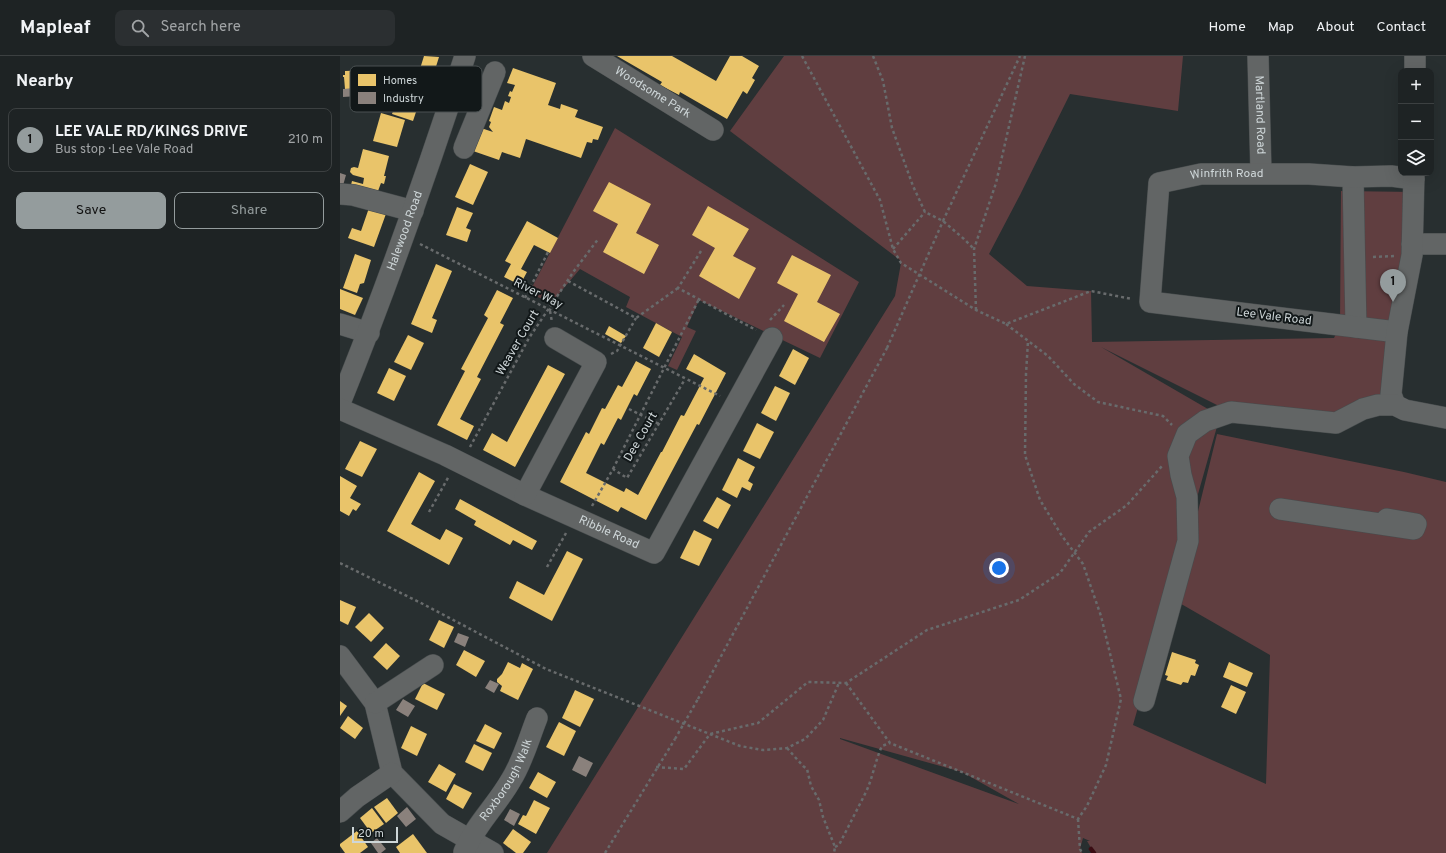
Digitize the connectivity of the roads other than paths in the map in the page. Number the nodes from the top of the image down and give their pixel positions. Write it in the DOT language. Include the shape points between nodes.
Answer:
graph roads {
  1 [pos="465,56"];
  2 [pos="593,56"];
  3 [pos="1258,56"];
  4 [pos="1415,56"];
  5 [pos="462,66"];
  6 [pos="1415,68"];
  7 [pos="495,72"];
  8 [pos="482,104"];
  9 [pos="479,112"];
  10 [pos="446,114"];
  11 [pos="474,124"];
  12 [pos="713,130"];
  13 [pos="464,148"];
  14 [pos="1261,173"];
  15 [pos="1398,176"];
  16 [pos="1414,176"];
  17 [pos="1353,178"];
  18 [pos="340,194"];
  19 [pos="413,211"];
  20 [pos="1446,244"];
  21 [pos="1412,250"];
  22 [pos="1150,302"];
  23 [pos="340,324"];
  24 [pos="1356,327"];
  25 [pos="765,330"];
  26 [pos="1397,332"];
  27 [pos="369,333"];
  28 [pos="555,338"];
  29 [pos="340,403"];
  30 [pos="1395,405"];
  31 [pos="340,409"];
  32 [pos="1446,418"];
  33 [pos="525,495"];
  34 [pos="1292,506"];
  35 [pos="1392,518"];
  36 [pos="340,656"];
  37 [pos="433,665"];
  38 [pos="1144,701"];
  39 [pos="374,704"];
  40 [pos="537,718"];
  41 [pos="392,773"];
  42 [pos="340,812"];
  43 [pos="467,846"];
  44 [pos="493,853"];
  1 -- 5 [label="street, Halewood Road"];
  2 -- 12 [label="street, Woodsome Park"];
  3 -- 14 [label="street, Martland Road"];
  4 -- 6 [label="street"];
  7 -- 8 [label="street"];
  9 -- 11 [label="street"];
  10 -- 11 [label="street"];
  10 -- 19 [label="street, Halewood Road"];
  11 -- 13 [label="street"];
  14 -- 17 [label="street, Winfrith Road"];
  14 -- 22 [label="street, Winfrith Road" via="1201,174 1159,183"];
  15 -- 17 [label="street, Winfrith Road"];
  16 -- 21 [label="street"];
  17 -- 24 [label="street"];
  18 -- 19 [label="street"];
  19 -- 27 [label="street, Halewood Road"];
  20 -- 21 [label="street"];
  21 -- 26 [label="street"];
  22 -- 24 [label="street, Lee Vale Road"];
  23 -- 27 [label="street"];
  24 -- 26 [label="street, Lee Vale Road"];
  25 -- 33 [label="street, Ribble Road" via="736,404 654,553"];
  26 -- 30 [label="street" via="1391,394"];
  27 -- 29 [label="street, Halewood Road"];
  28 -- 33 [label="street" via="596,362"];
  30 -- 32 [label="street" via="1405,410"];
  30 -- 38 [label="street" via="1363,409 1336,422 1232,412 1205,421 1187,434 1178,456 1187,497 1188,541"];
  31 -- 33 [label="street, Ribble Road"];
  34 -- 35 [label="street" via="1344,510"];
  36 -- 39 [label="street"];
  37 -- 39 [label="street"];
  39 -- 41 [label="street"];
  40 -- 43 [label="street, Roxborough Walk" via="511,780"];
  41 -- 42 [label="street"];
  41 -- 43 [label="street"];
  43 -- 44 [label="street"];
}
